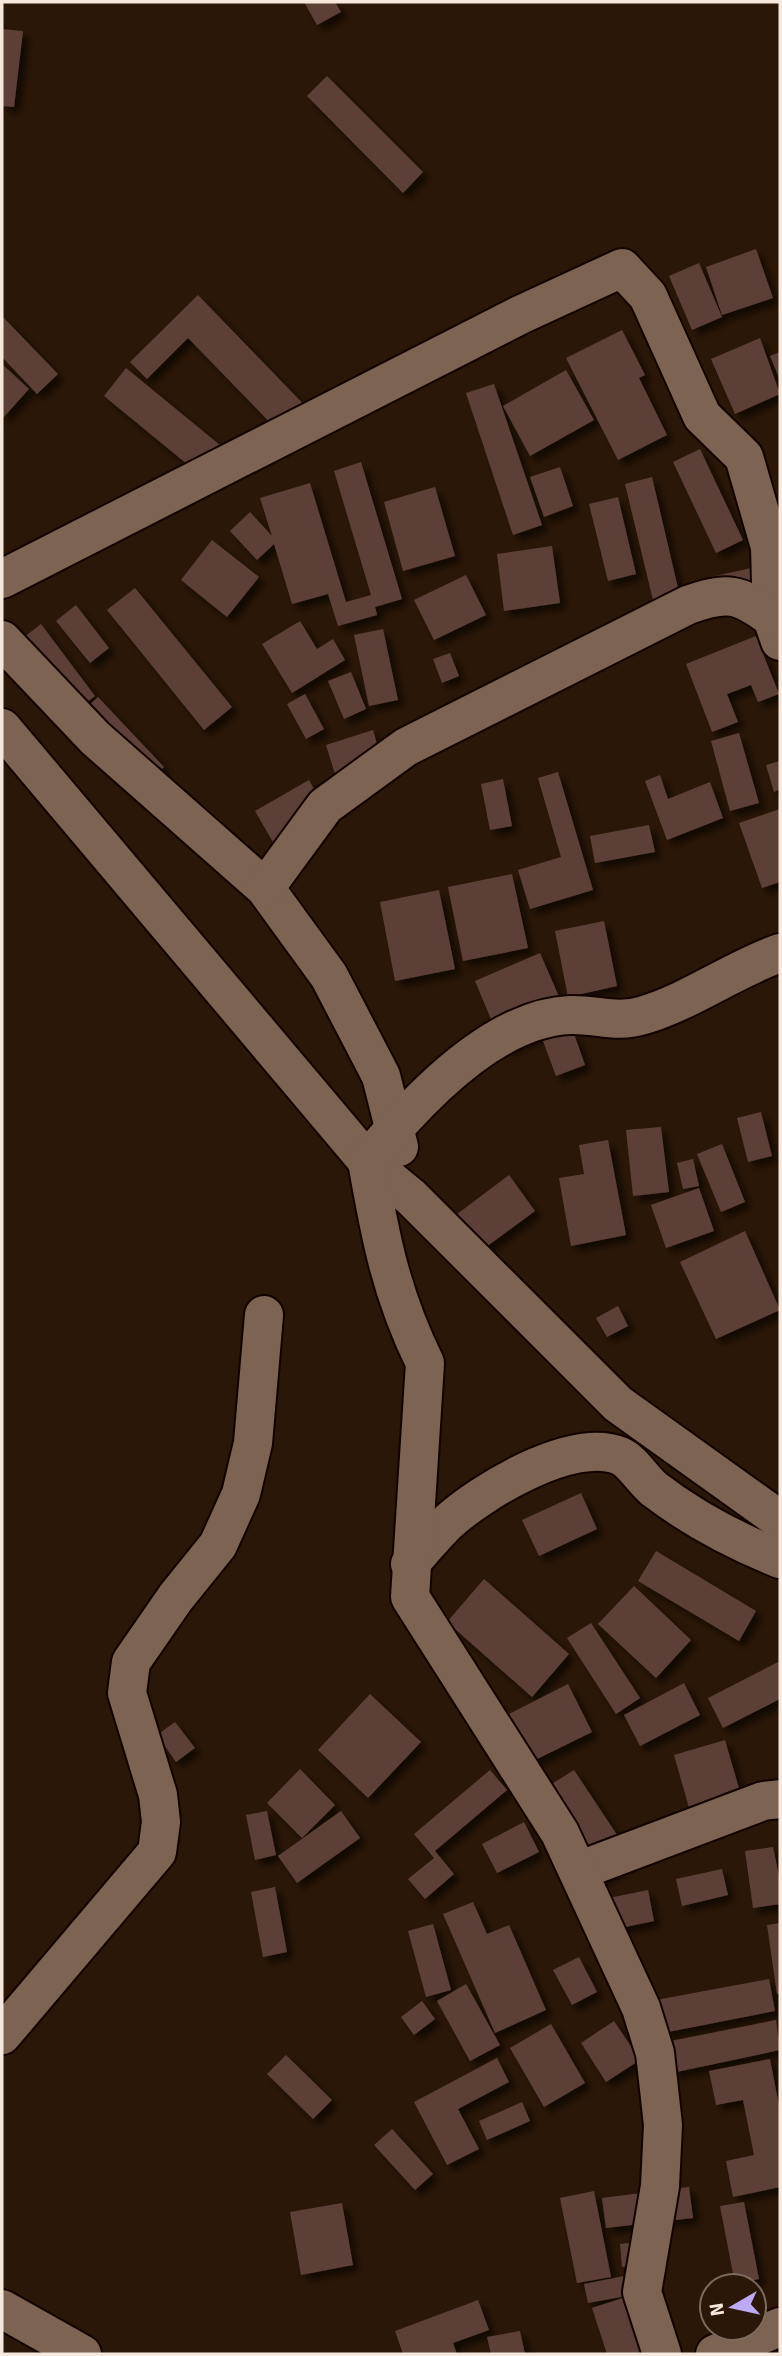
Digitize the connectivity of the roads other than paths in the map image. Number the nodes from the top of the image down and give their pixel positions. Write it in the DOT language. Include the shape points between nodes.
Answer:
graph roads {
  1 [pos="2,579"];
  2 [pos="776,629"];
  3 [pos="2,640"];
  4 [pos="2,728"];
  5 [pos="264,888"];
  6 [pos="780,953"];
  7 [pos="394,1128"];
  8 [pos="367,1161"];
  9 [pos="411,1197"];
  10 [pos="264,1315"];
  11 [pos="780,1520"];
  12 [pos="780,1559"];
  13 [pos="410,1564"];
  14 [pos="780,1799"];
  15 [pos="578,1871"];
  16 [pos="2,2035"];
  17 [pos="2,2309"];
  18 [pos="780,2327"];
  19 [pos="82,2354"];
  20 [pos="662,2354"];
  21 [pos="715,2354"];
  1 -- 2 [label="street" via="520,315 622,268 648,296 702,416 744,457 770,547"];
  2 -- 5 [label="street" via="746,598 717,594 406,747 325,806"];
  3 -- 5 [label="street" via="94,738"];
  4 -- 8 [label="street"];
  5 -- 7 [label="street" via="329,976 381,1076"];
  6 -- 7 [label="street" via="646,1014 624,1020 571,1015 533,1023 470,1056"];
  7 -- 8 [label="street"];
  7 -- 9 [label="street"];
  8 -- 9 [label="street"];
  8 -- 13 [label="street" via="385,1260 425,1363"];
  9 -- 11 [label="street" via="618,1404"];
  10 -- 16 [label="street" via="253,1443 241,1494 218,1545 131,1662 127,1693 158,1795 157,1852"];
  12 -- 13 [label="street" via="702,1522 653,1488 620,1456 580,1451 535,1466 490,1493 448,1522"];
  13 -- 15 [label="street" via="410,1597 561,1833"];
  14 -- 15 [label="street" via="763,1801"];
  15 -- 20 [label="street" via="641,2008 655,2053 663,2125 660,2186 642,2292"];
  17 -- 19 [label="street"];
  18 -- 21 [label="street"];
}
